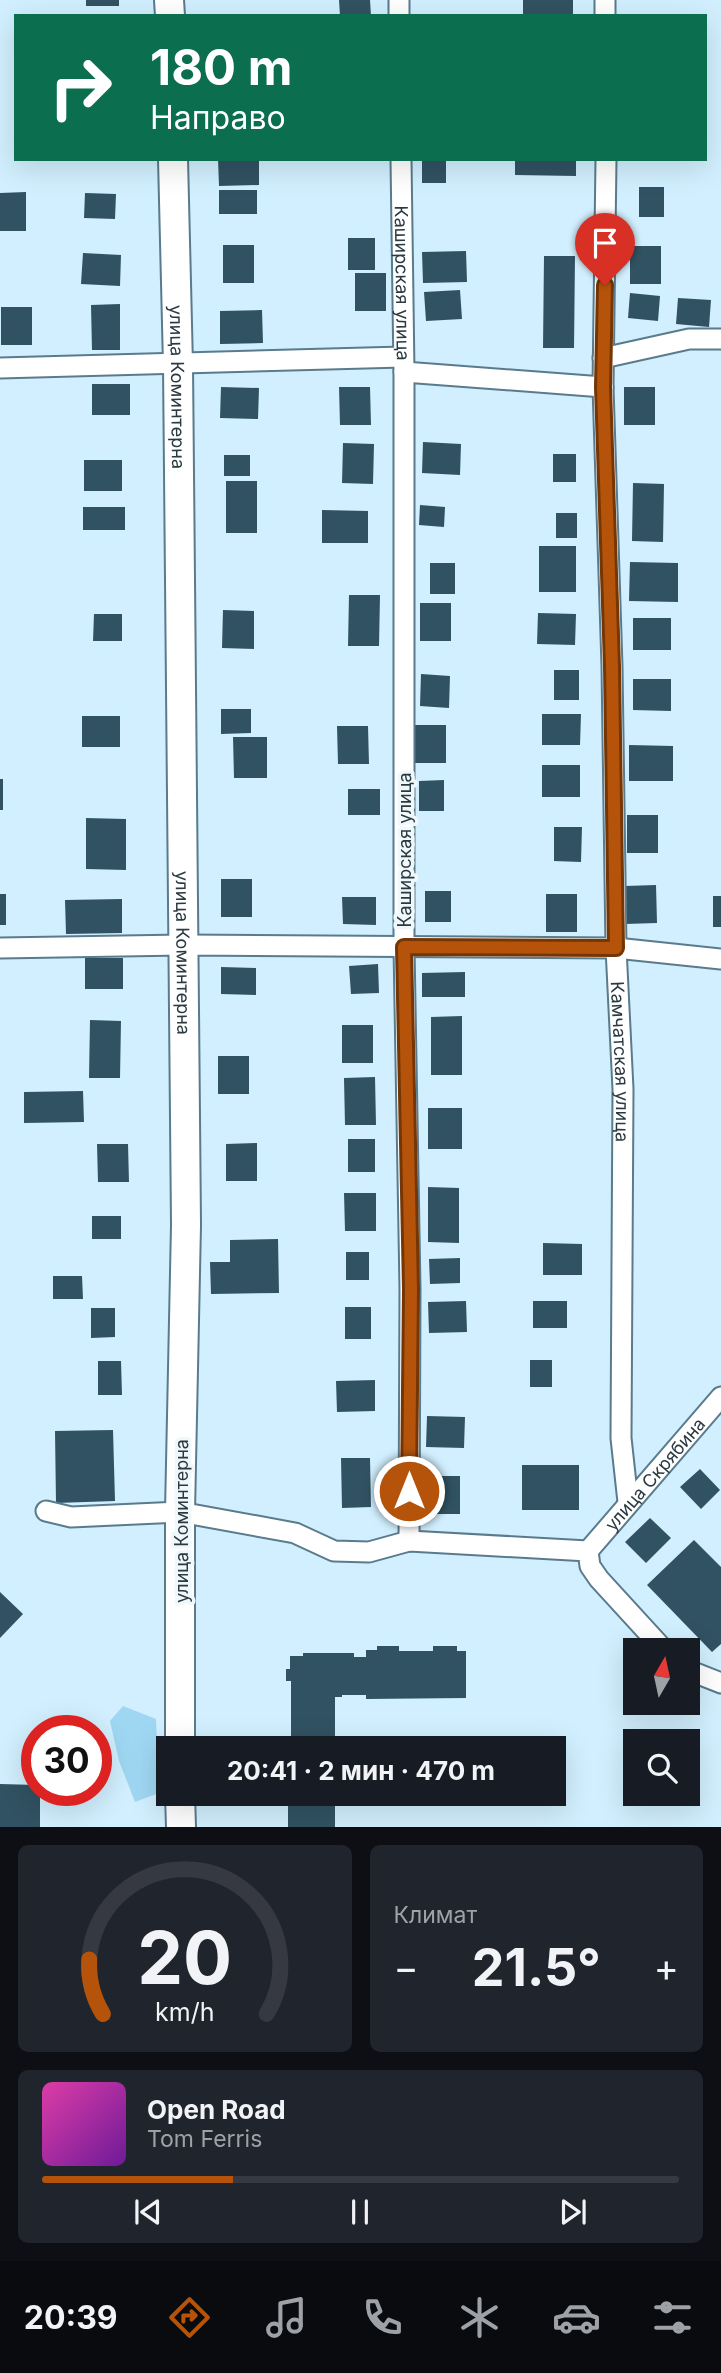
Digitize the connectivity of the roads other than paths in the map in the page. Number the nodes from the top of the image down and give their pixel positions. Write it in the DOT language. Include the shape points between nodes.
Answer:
graph roads {
  1 [pos="173,161"];
  2 [pos="401,161"];
  3 [pos="606,161"];
  4 [pos="721,339"];
  5 [pos="603,358"];
  6 [pos="178,365"];
  7 [pos="403,365"];
  8 [pos="0,368"];
  9 [pos="603,387"];
  10 [pos="183,945"];
  11 [pos="404,947"];
  12 [pos="0,948"];
  13 [pos="616,948"];
  14 [pos="721,958"];
  15 [pos="721,1397"];
  16 [pos="628,1502"];
  17 [pos="46,1511"];
  18 [pos="180,1512"];
  19 [pos="409,1541"];
  20 [pos="588,1551"];
  21 [pos="653,1638"];
  22 [pos="700,1675"];
  23 [pos="721,1683"];
  24 [pos="180,1736"];
  25 [pos="180,1806"];
  26 [pos="181,1827"];
  1 -- 6 [label="street, улица Коминтерна"];
  2 -- 7 [label="street, Каширская улица"];
  3 -- 5 [label="street, Камчатская улица"];
  4 -- 5 [label="street" via="689,339"];
  5 -- 9 [label="street, Камчатская улица"];
  6 -- 7 [label="street"];
  6 -- 8 [label="street"];
  6 -- 10 [label="street, улица Коминтерна"];
  7 -- 9 [label="street"];
  7 -- 11 [label="street, Каширская улица"];
  9 -- 13 [label="street, Камчатская улица"];
  10 -- 11 [label="street"];
  10 -- 12 [label="street"];
  10 -- 18 [label="street, улица Коминтерна" via="186,1226"];
  11 -- 13 [label="street"];
  11 -- 19 [label="street, Каширская улица" via="411,1289"];
  13 -- 14 [label="street"];
  13 -- 16 [label="street, Камчатская улица" via="623,1089 621,1438"];
  15 -- 16 [label="street, улица Скрябина"];
  16 -- 20 [label="street, улица Скрябина"];
  17 -- 18 [label="street" via="71,1517"];
  18 -- 19 [label="street" via="295,1533 334,1550 369,1552"];
  18 -- 24 [label="street, улица Коминтерна"];
  19 -- 20 [label="street"];
  20 -- 21 [label="street" via="590,1566 599,1579"];
  22 -- 23 [label="street"];
  25 -- 26 [label="street"];
}
